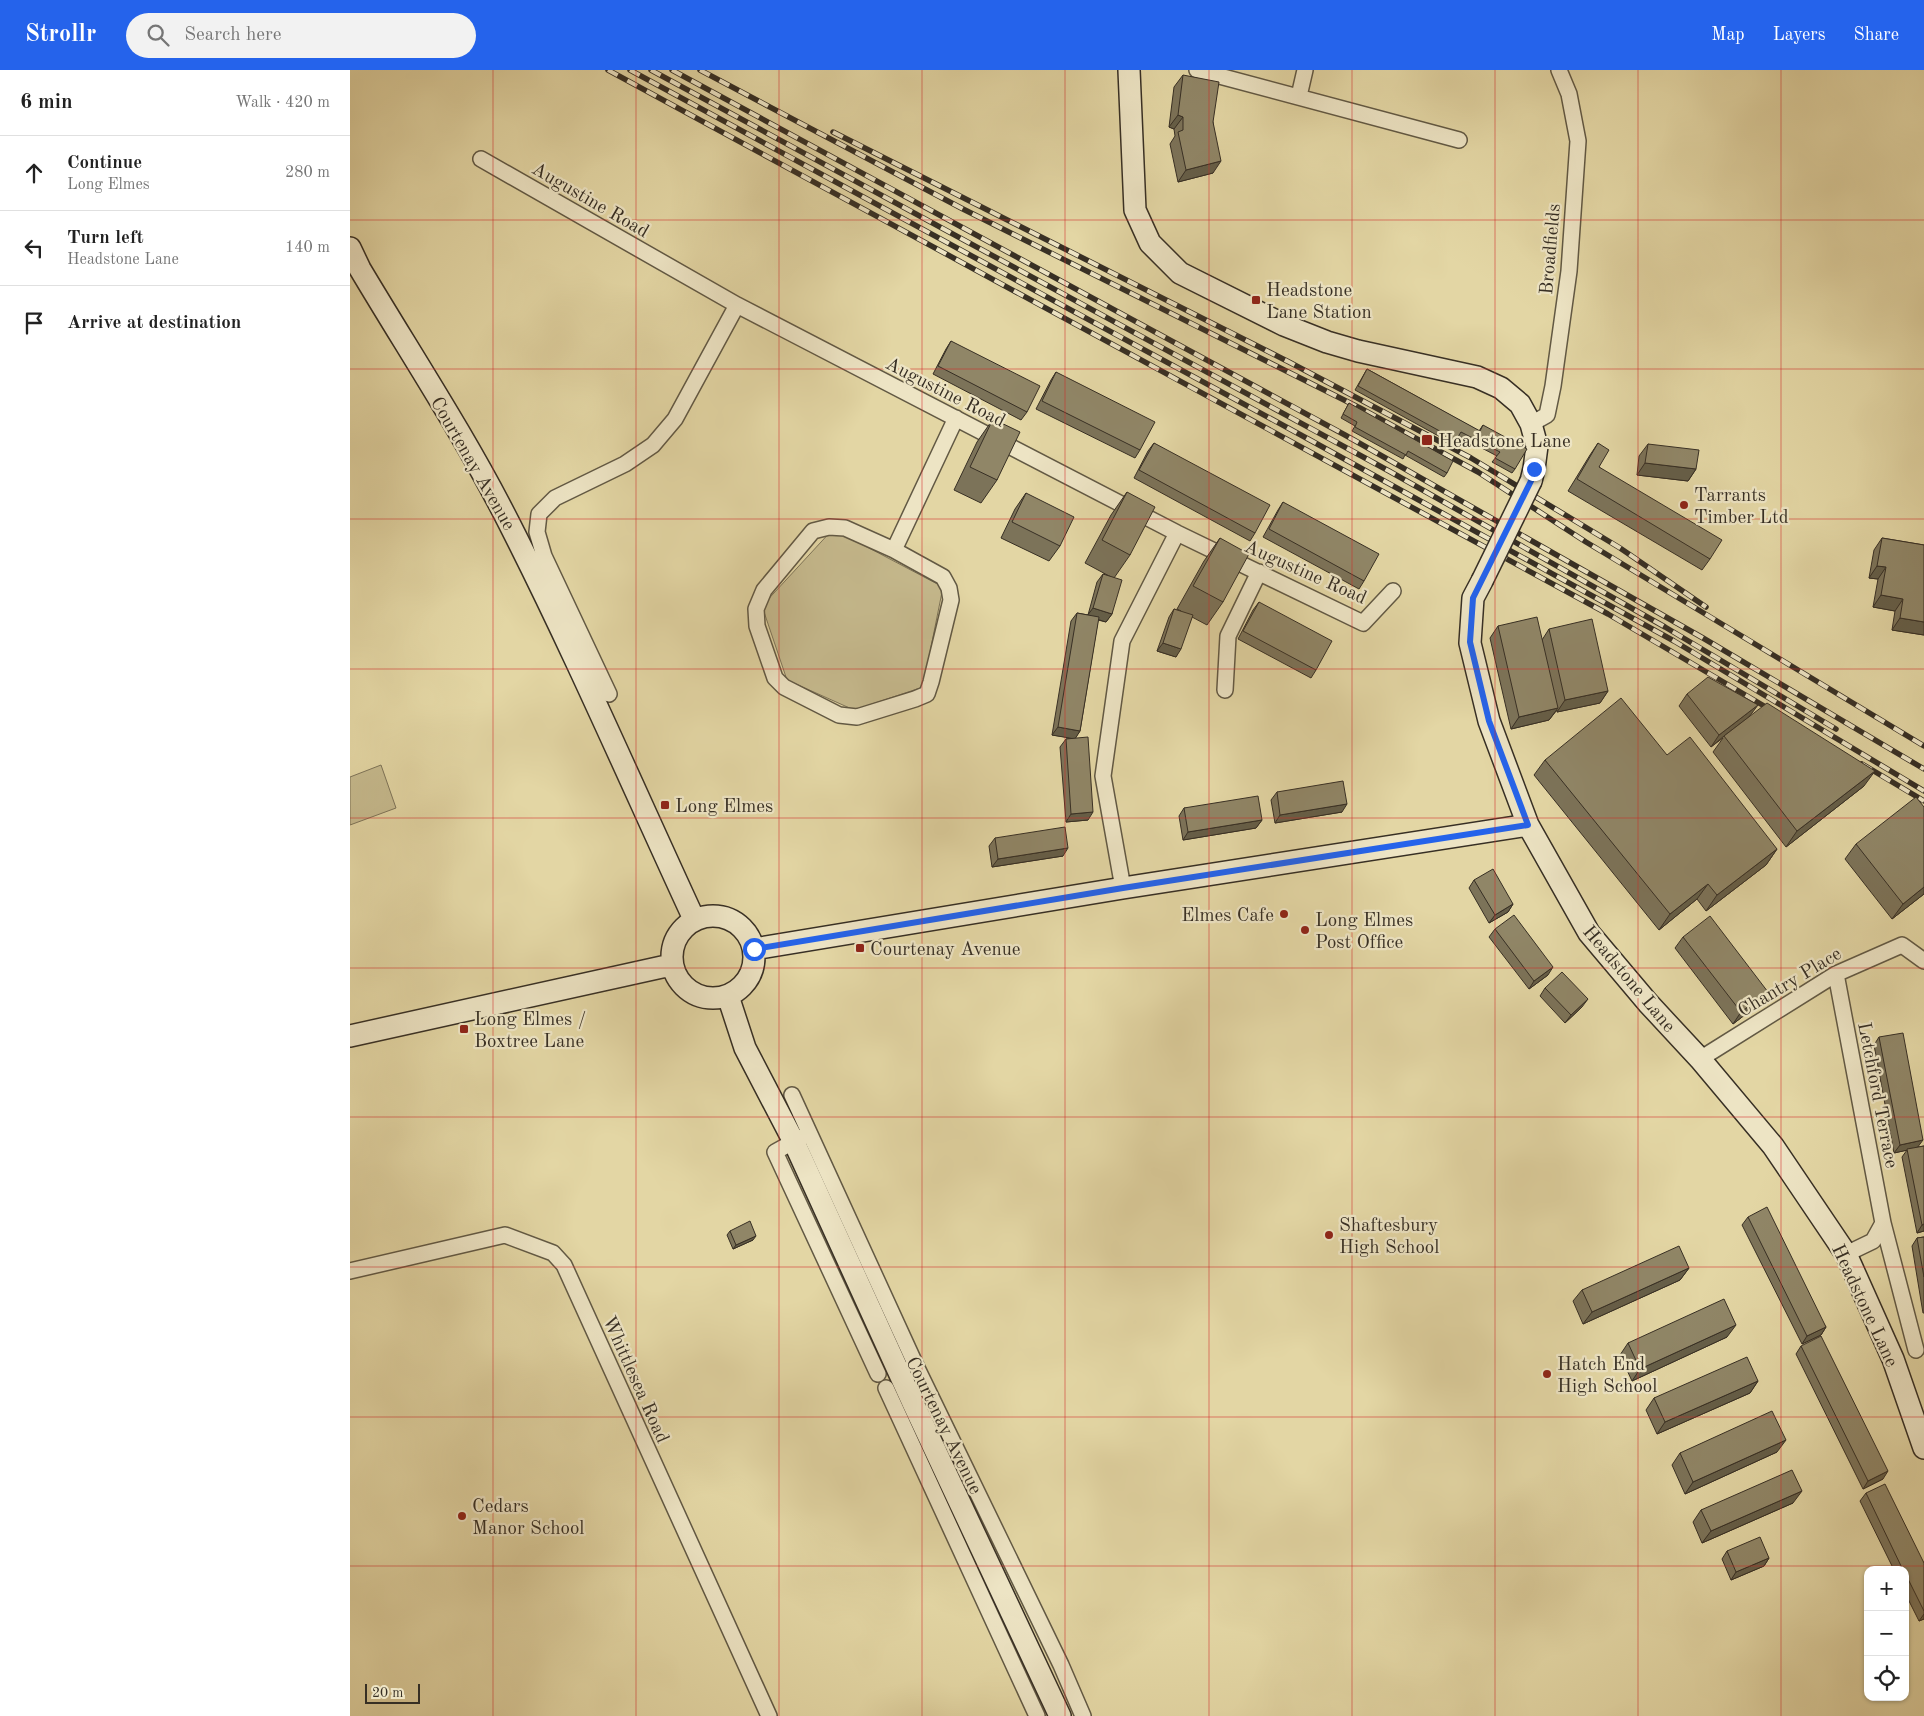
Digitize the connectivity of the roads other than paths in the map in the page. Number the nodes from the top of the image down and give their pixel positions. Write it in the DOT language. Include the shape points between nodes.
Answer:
graph roads {
  1 [pos="1129,70"];
  2 [pos="1197,70"];
  3 [pos="1305,70"];
  4 [pos="1560,70"];
  5 [pos="1300,96"];
  6 [pos="1459,140"];
  7 [pos="481,159"];
  8 [pos="350,248"];
  9 [pos="737,306"];
  10 [pos="956,418"];
  11 [pos="1531,424"];
  12 [pos="1177,533"];
  13 [pos="894,550"];
  14 [pos="537,560"];
  15 [pos="1259,572"];
  16 [pos="1393,591"];
  17 [pos="593,680"];
  18 [pos="1225,690"];
  19 [pos="609,694"];
  20 [pos="1528,825"];
  21 [pos="1123,888"];
  22 [pos="694,919"];
  23 [pos="754,949"];
  24 [pos="1924,961"];
  25 [pos="671,964"];
  26 [pos="1836,974"];
  27 [pos="728,996"];
  28 [pos="350,1036"];
  29 [pos="1700,1059"];
  30 [pos="792,1095"];
  31 [pos="801,1138"];
  32 [pos="1883,1223"];
  33 [pos="1846,1254"];
  34 [pos="350,1271"];
  35 [pos="875,1343"];
  36 [pos="1920,1349"];
  37 [pos="1893,1359"];
  38 [pos="878,1374"];
  39 [pos="902,1378"];
  40 [pos="905,1408"];
  41 [pos="1924,1448"];
  42 [pos="1061,1665"];
  43 [pos="1041,1674"];
  44 [pos="769,1716"];
  45 [pos="1037,1716"];
  46 [pos="1060,1716"];
  47 [pos="1083,1716"];
  1 -- 11 [label="street, Headstone Lane" via="1135,210 1150,242 1180,273 1284,325 1327,342 1477,376 1501,388 1520,404"];
  2 -- 5 [label="street"];
  3 -- 5 [label="street"];
  4 -- 11 [label="street, Broadfields" via="1569,94 1578,141 1569,272 1547,415"];
  5 -- 6 [label="street"];
  7 -- 9 [label="street, Augustine Road"];
  8 -- 14 [label="street, Courtenay Avenue"];
  9 -- 10 [label="street, Augustine Road"];
  9 -- 14 [label="street" via="675,419 653,445 625,464 555,498 539,514"];
  10 -- 12 [label="street, Augustine Road"];
  10 -- 13 [label="street"];
  11 -- 20 [label="street, Headstone Lane, bridge" via="1537,446 1531,481 1473,598 1470,642 1489,721"];
  12 -- 15 [label="street, Augustine Road"];
  12 -- 21 [label="street" via="1122,641 1102,776"];
  13 -- 13 [label="street" via="943,577 949,588 950,600 927,694 849,717 784,687 776,678 757,626 756,609 764,590 813,531 845,528"];
  14 -- 17 [label="street, Courtenay Avenue"];
  15 -- 16 [label="street, Augustine Road" via="1363,623"];
  15 -- 18 [label="street" via="1228,636"];
  17 -- 19 [label="street, Courtenay Avenue"];
  17 -- 22 [label="street, Courtenay Avenue"];
  20 -- 21 [label="street"];
  20 -- 29 [label="street, Headstone Lane" via="1589,933"];
  21 -- 23 [label="street"];
  22 -- 23 [label="street" via="714,915 728,917 749,936"];
  22 -- 25 [label="street" via="675,938"];
  23 -- 27 [label="street" via="749,977"];
  24 -- 26 [label="street, Chantry Place" via="1902,945"];
  25 -- 27 [label="street" via="689,991 701,997"];
  25 -- 28 [label="street"];
  26 -- 29 [label="street, Chantry Place"];
  26 -- 32 [label="street, Letchford Terrace"];
  27 -- 31 [label="street, Courtenay Avenue" via="745,1048"];
  29 -- 33 [label="street, Headstone Lane" via="1773,1146"];
  30 -- 31 [label="street, Courtenay Avenue"];
  31 -- 35 [label="street, Courtenay Avenue"];
  31 -- 39 [label="street, Courtenay Avenue"];
  32 -- 33 [label="street" via="1873,1241"];
  32 -- 36 [label="street, Letchford Terrace"];
  33 -- 37 [label="street, Headstone Lane"];
  34 -- 44 [label="street, Whittlesea Road" via="505,1235 553,1253 564,1265"];
  35 -- 38 [label="street, Courtenay Avenue"];
  35 -- 39 [label="street, Courtenay Avenue"];
  36 -- 37 [label="street"];
  37 -- 41 [label="street, Headstone Lane"];
  39 -- 40 [label="street, Courtenay Avenue"];
  39 -- 42 [label="street, Courtenay Avenue"];
  40 -- 43 [label="street, Courtenay Avenue"];
  40 -- 45 [label="street, Courtenay Avenue"];
  42 -- 43 [label="street"];
  42 -- 47 [label="street, Courtenay Avenue"];
  43 -- 46 [label="street, Courtenay Avenue"];
}
